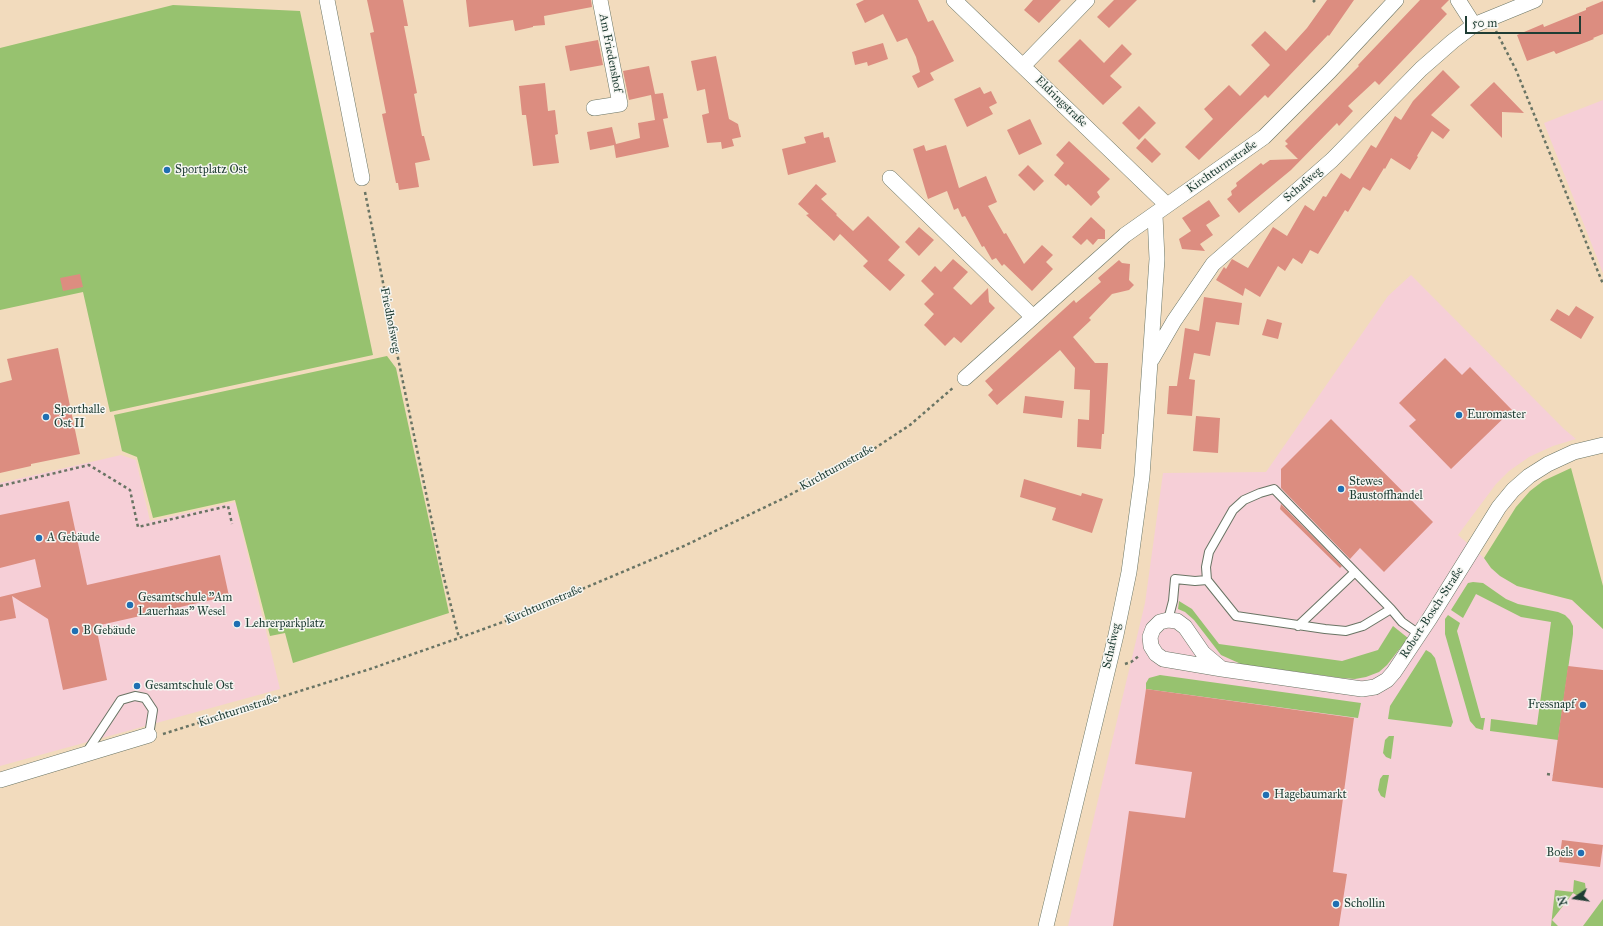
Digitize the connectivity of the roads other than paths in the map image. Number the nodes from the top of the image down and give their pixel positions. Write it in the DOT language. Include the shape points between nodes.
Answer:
graph roads {
  1 [pos="327,0"];
  2 [pos="600,0"];
  3 [pos="954,0"];
  4 [pos="1087,0"];
  5 [pos="1396,0"];
  6 [pos="1458,0"];
  7 [pos="1535,0"];
  8 [pos="1474,25"];
  9 [pos="1023,66"];
  10 [pos="594,108"];
  11 [pos="362,178"];
  12 [pos="890,178"];
  13 [pos="1167,205"];
  14 [pos="1155,215"];
  15 [pos="1033,317"];
  16 [pos="1150,362"];
  17 [pos="965,378"];
  18 [pos="1603,445"];
  19 [pos="1355,572"];
  20 [pos="1207,580"];
  21 [pos="1391,609"];
  22 [pos="1168,620"];
  23 [pos="1298,626"];
  24 [pos="1420,634"];
  25 [pos="1222,669"];
  26 [pos="148,735"];
  27 [pos="86,753"];
  28 [pos="0,780"];
  29 [pos="1046,926"];
  1 -- 11 [label="street"];
  2 -- 10 [label="street, Am Friedenshof" via="620,104"];
  3 -- 9 [label="street, Eldringstraße"];
  4 -- 9 [label="street"];
  5 -- 13 [label="street, Kirchturmstraße" via="1264,137"];
  6 -- 8 [label="street"];
  7 -- 8 [label="street, Schafweg"];
  8 -- 16 [label="street, Schafweg" via="1420,69 1332,160 1213,264"];
  9 -- 13 [label="street, Eldringstraße"];
  12 -- 15 [label="street"];
  13 -- 14 [label="street, Kirchturmstraße"];
  14 -- 15 [label="street, Kirchturmstraße" via="1125,235"];
  14 -- 16 [label="street, Schafweg" via="1157,259"];
  15 -- 17 [label="street, Kirchturmstraße"];
  16 -- 29 [label="street, Schafweg" via="1142,476 1129,572"];
  18 -- 24 [label="street, Robert-Bosch-Straße" via="1574,452 1548,464 1513,490 1499,507"];
  19 -- 20 [label="lane" via="1274,489 1260,492 1244,500 1233,510 1209,552"];
  19 -- 21 [label="lane"];
  19 -- 23 [label="lane"];
  20 -- 22 [label="lane" via="1175,579"];
  20 -- 23 [label="lane" via="1236,616"];
  21 -- 23 [label="lane" via="1363,626 1346,631"];
  21 -- 24 [label="lane" via="1402,622"];
  22 -- 25 [label="street" via="1177,621 1185,627 1203,653"];
  22 -- 25 [label="street, Robert-Bosch-Straße" via="1153,628 1151,646 1156,654 1163,659"];
  24 -- 25 [label="street, Robert-Bosch-Straße" via="1394,672 1375,687 1362,689"];
  26 -- 27 [label="street"];
  26 -- 27 [label="lane" via="153,710 145,698 135,696 121,700"];
  27 -- 28 [label="street"];
}
